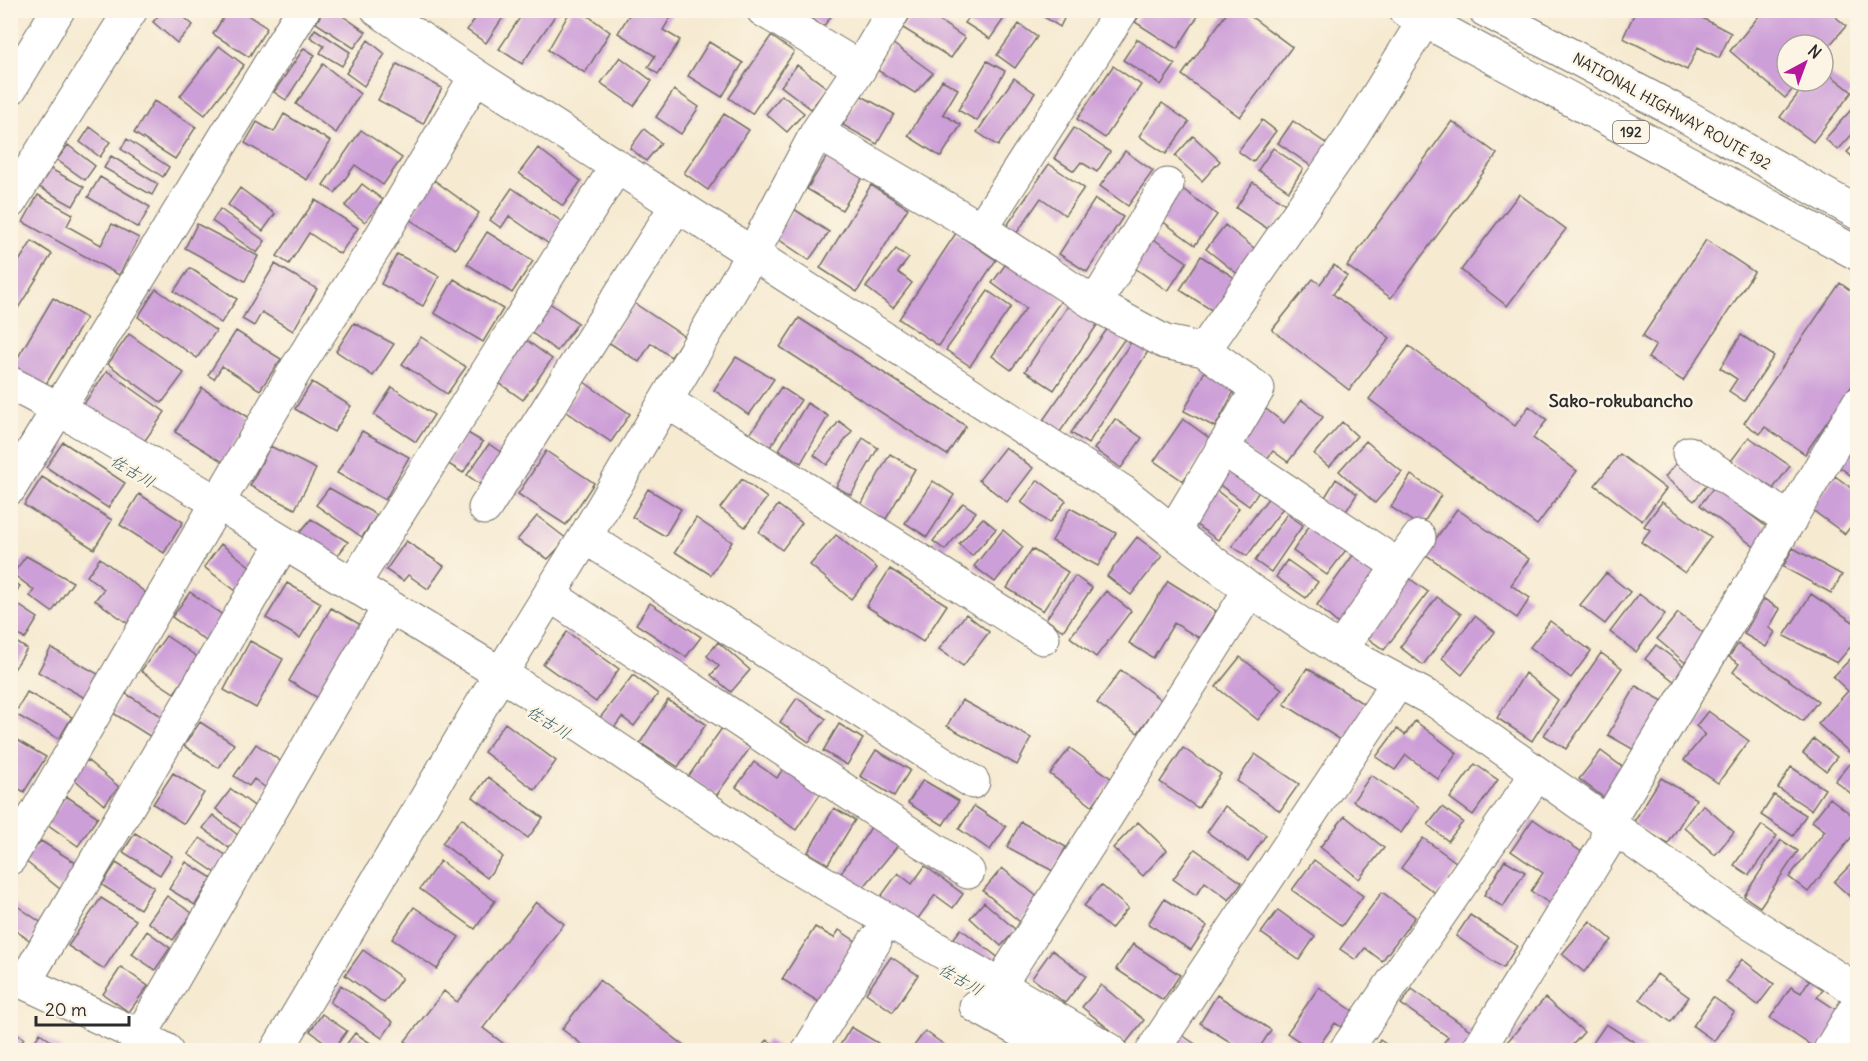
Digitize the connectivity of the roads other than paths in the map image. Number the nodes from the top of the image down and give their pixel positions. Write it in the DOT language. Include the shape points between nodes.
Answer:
graph roads {
  1 [pos="58,10"];
  2 [pos="131,10"];
  3 [pos="303,10"];
  4 [pos="378,10"];
  5 [pos="763,10"];
  6 [pos="894,10"];
  7 [pos="1122,10"];
  8 [pos="1485,10"];
  9 [pos="1415,16"];
  10 [pos="860,68"];
  11 [pos="476,76"];
  12 [pos="10,90"];
  13 [pos="817,132"];
  14 [pos="617,166"];
  15 [pos="1167,185"];
  16 [pos="10,202"];
  17 [pos="677,205"];
  18 [pos="1857,213"];
  19 [pos="981,229"];
  20 [pos="753,253"];
  21 [pos="1857,254"];
  22 [pos="1095,304"];
  23 [pos="1204,350"];
  24 [pos="10,383"];
  25 [pos="666,401"];
  26 [pos="1857,404"];
  27 [pos="54,417"];
  28 [pos="1222,448"];
  29 [pos="1689,453"];
  30 [pos="10,488"];
  31 [pos="484,508"];
  32 [pos="213,512"];
  33 [pos="1790,520"];
  34 [pos="1173,532"];
  35 [pos="585,537"];
  36 [pos="1419,537"];
  37 [pos="278,552"];
  38 [pos="1399,566"];
  39 [pos="353,585"];
  40 [pos="1250,590"];
  41 [pos="550,595"];
  42 [pos="384,616"];
  43 [pos="1044,638"];
  44 [pos="1340,650"];
  45 [pos="1398,682"];
  46 [pos="495,683"];
  47 [pos="1537,774"];
  48 [pos="973,782"];
  49 [pos="1609,825"];
  50 [pos="10,858"];
  51 [pos="968,872"];
  52 [pos="875,941"];
  53 [pos="17,980"];
  54 [pos="1857,991"];
  55 [pos="987,996"];
  56 [pos="1857,1004"];
  57 [pos="153,1043"];
  58 [pos="1482,1049"];
  59 [pos="277,1050"];
  60 [pos="809,1050"];
  61 [pos="1054,1050"];
  62 [pos="1110,1050"];
  63 [pos="1153,1050"];
  64 [pos="1346,1050"];
  65 [pos="1830,1050"];
  1 -- 12 [label="main road"];
  2 -- 16 [label="main road"];
  3 -- 27 [label="main road"];
  4 -- 11 [label="main road"];
  5 -- 10 [label="main road"];
  6 -- 10 [label="main road"];
  7 -- 19 [label="main road"];
  8 -- 18 [label="main road, NATIONAL HIGHWAY ROUTE 192 / 192" via="1682,114"];
  9 -- 21 [label="main road, 192"];
  9 -- 23 [label="main road" via="1353,135"];
  10 -- 13 [label="main road"];
  11 -- 14 [label="main road"];
  11 -- 32 [label="main road"];
  13 -- 19 [label="main road"];
  13 -- 20 [label="main road"];
  14 -- 17 [label="main road"];
  14 -- 39 [label="main road"];
  15 -- 22 [label="main road"];
  17 -- 20 [label="main road"];
  17 -- 31 [label="main road"];
  19 -- 22 [label="main road"];
  20 -- 25 [label="main road"];
  20 -- 34 [label="main road" via="1123,492"];
  22 -- 23 [label="main road" via="1165,342"];
  23 -- 28 [label="main road" via="1258,389"];
  24 -- 27 [label="main road"];
  25 -- 35 [label="main road"];
  25 -- 43 [label="main road"];
  26 -- 33 [label="main road"];
  27 -- 30 [label="main road"];
  27 -- 32 [label="main road"];
  28 -- 34 [label="main road"];
  28 -- 38 [label="main road"];
  29 -- 33 [label="main road"];
  32 -- 37 [label="main road"];
  32 -- 50 [label="main road"];
  33 -- 49 [label="main road"];
  34 -- 40 [label="main road"];
  35 -- 41 [label="main road"];
  35 -- 48 [label="main road"];
  36 -- 38 [label="main road"];
  37 -- 39 [label="main road"];
  37 -- 53 [label="main road"];
  38 -- 44 [label="main road"];
  39 -- 42 [label="main road"];
  40 -- 44 [label="main road"];
  40 -- 55 [label="main road"];
  41 -- 46 [label="main road"];
  41 -- 51 [label="main road"];
  42 -- 46 [label="main road"];
  42 -- 57 [label="main road"];
  44 -- 45 [label="main road"];
  45 -- 47 [label="main road" via="1437,702"];
  45 -- 63 [label="main road"];
  46 -- 55 [label="main road" via="586,728"];
  46 -- 59 [label="main road"];
  47 -- 49 [label="main road"];
  47 -- 64 [label="main road"];
  49 -- 54 [label="main road" via="1733,912"];
  49 -- 58 [label="main road" via="1605,845"];
  52 -- 60 [label="main road"];
  53 -- 57 [label="main road"];
  55 -- 61 [label="main road"];
  55 -- 62 [label="main road"];
  56 -- 65 [label="main road"];
}
